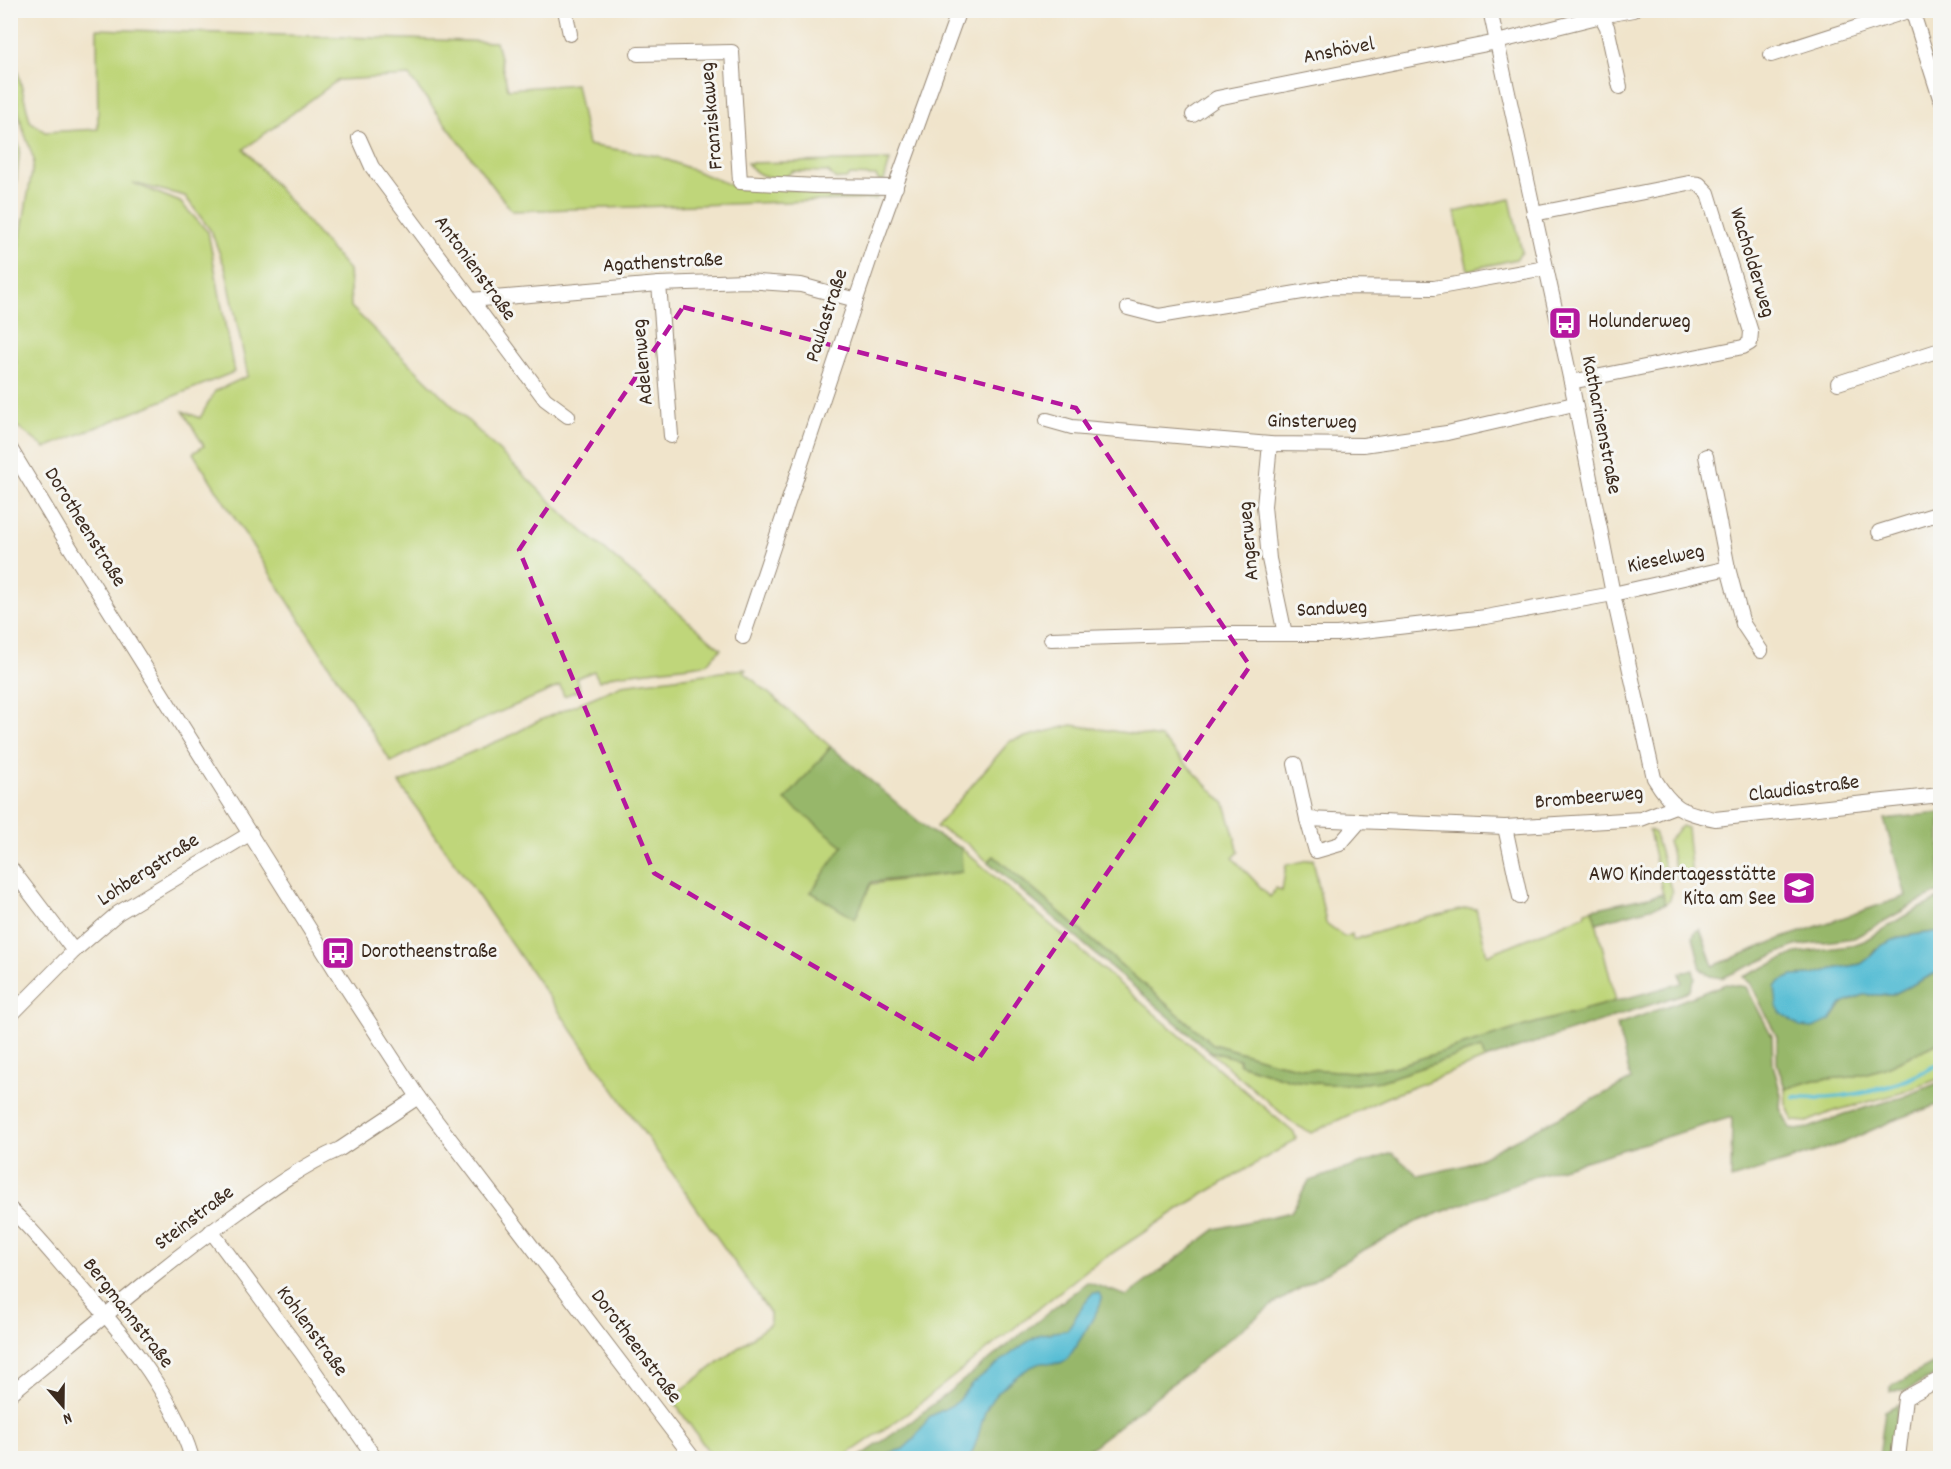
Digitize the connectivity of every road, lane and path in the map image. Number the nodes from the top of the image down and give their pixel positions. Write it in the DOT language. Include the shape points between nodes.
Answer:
graph roads {
  1 [pos="565,10"];
  2 [pos="959,10"];
  3 [pos="1490,10"];
  4 [pos="1633,10"];
  5 [pos="1911,10"];
  6 [pos="1599,13"];
  7 [pos="570,34"];
  8 [pos="1497,42"];
  9 [pos="638,54"];
  10 [pos="1771,55"];
  11 [pos="1620,87"];
  12 [pos="1941,98"];
  13 [pos="1193,115"];
  14 [pos="359,138"];
  15 [pos="896,187"];
  16 [pos="1534,214"];
  17 [pos="1545,268"];
  18 [pos="659,284"];
  19 [pos="471,300"];
  20 [pos="856,300"];
  21 [pos="1128,308"];
  22 [pos="1941,350"];
  23 [pos="1571,382"];
  24 [pos="1838,383"];
  25 [pos="1574,404"];
  26 [pos="568,416"];
  27 [pos="1047,420"];
  28 [pos="671,436"];
  29 [pos="1270,444"];
  30 [pos="10,448"];
  31 [pos="1706,456"];
  32 [pos="1941,513"];
  33 [pos="1879,532"];
  34 [pos="1728,568"];
  35 [pos="1613,594"];
  36 [pos="1285,634"];
  37 [pos="743,637"];
  38 [pos="1051,639"];
  39 [pos="1761,651"];
  40 [pos="1295,764"];
  41 [pos="1941,795"];
  42 [pos="1675,806"];
  43 [pos="1307,819"];
  44 [pos="1359,821"];
  45 [pos="1505,826"];
  46 [pos="250,833"];
  47 [pos="10,867"];
  48 [pos="1520,897"];
  49 [pos="74,951"];
  50 [pos="10,1016"];
  51 [pos="418,1097"];
  52 [pos="10,1209"];
  53 [pos="211,1232"];
  54 [pos="106,1315"];
  55 [pos="1941,1379"];
  56 [pos="10,1394"];
  57 [pos="368,1456"];
  58 [pos="192,1458"];
  59 [pos="693,1458"];
  60 [pos="1898,1458"];
  1 -- 7 [label="street"];
  2 -- 15 [label="street, Paulastraße"];
  3 -- 8 [label="street, Katharinenstraße"];
  4 -- 6 [label="street, Anshövel"];
  5 -- 10 [label="street"];
  5 -- 12 [label="street"];
  6 -- 8 [label="street, Anshövel"];
  6 -- 11 [label="street" via="1607,27"];
  8 -- 13 [label="street, Anshövel" via="1217,98"];
  8 -- 16 [label="street, Katharinenstraße"];
  9 -- 15 [label="street, Franziskaweg" via="732,52 740,182"];
  14 -- 19 [label="street, Antonienstraße" via="372,167"];
  15 -- 20 [label="street, Paulastraße"];
  16 -- 17 [label="street, Katharinenstraße"];
  16 -- 23 [label="street, Wacholderweg" via="1699,184 1708,193 1751,332 1750,343 1743,347"];
  17 -- 21 [label="street" via="1434,288 1332,287 1159,316"];
  17 -- 23 [label="street, Katharinenstraße"];
  18 -- 19 [label="street, Agathenstraße"];
  18 -- 20 [label="street, Agathenstraße" via="746,281 801,285"];
  18 -- 28 [label="street, Adelenweg"];
  19 -- 26 [label="street, Antonienstraße" via="545,399"];
  20 -- 37 [label="street, Paulastraße"];
  22 -- 24 [label="street"];
  23 -- 25 [label="street, Katharinenstraße"];
  25 -- 29 [label="street, Ginsterweg" via="1447,433 1363,446"];
  25 -- 35 [label="street, Katharinenstraße"];
  27 -- 29 [label="street, Ginsterweg" via="1072,427"];
  29 -- 36 [label="street, Angerweg" via="1264,506 1269,559"];
  30 -- 46 [label="street, Dorotheenstraße"];
  31 -- 34 [label="street, Kieselweg"];
  32 -- 33 [label="street"];
  34 -- 35 [label="street, Kieselweg"];
  34 -- 39 [label="street, Kieselweg" via="1743,624"];
  35 -- 36 [label="street, Sandweg" via="1486,617 1336,634"];
  35 -- 42 [label="street, Katharinenstraße" via="1654,778"];
  36 -- 38 [label="street, Sandweg"];
  40 -- 43 [label="street"];
  41 -- 42 [label="street, Claudiastraße" via="1744,818 1715,819"];
  42 -- 45 [label="street, Brombeerweg" via="1641,819"];
  43 -- 44 [label="street, Brombeerweg"];
  43 -- 44 [label="street" via="1316,850 1340,844"];
  44 -- 45 [label="street, Brombeerweg"];
  45 -- 48 [label="street"];
  46 -- 49 [label="street, Lohbergstraße" via="118,913"];
  46 -- 51 [label="street, Dorotheenstraße"];
  47 -- 49 [label="street"];
  49 -- 50 [label="street, Lohbergstraße"];
  51 -- 53 [label="street, Steinstraße" via="340,1149 273,1187"];
  51 -- 59 [label="street, Dorotheenstraße"];
  52 -- 54 [label="street, Bergmannstraße"];
  53 -- 54 [label="street, Steinstraße"];
  53 -- 57 [label="street, Kohlenstraße" via="301,1352"];
  54 -- 56 [label="street, Steinstraße"];
  54 -- 58 [label="street, Bergmannstraße" via="153,1377"];
  55 -- 60 [label="street" via="1905,1398"];
}
